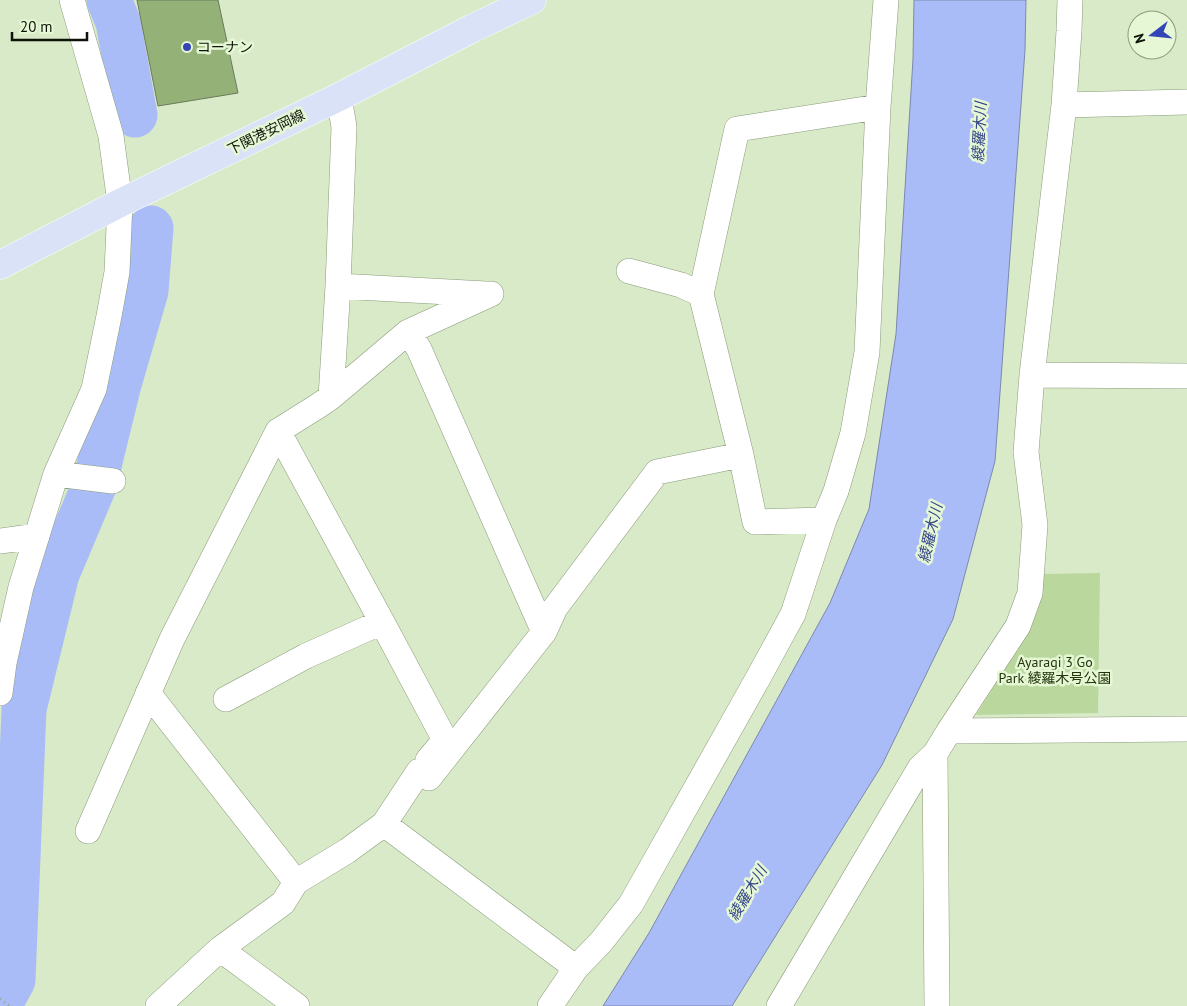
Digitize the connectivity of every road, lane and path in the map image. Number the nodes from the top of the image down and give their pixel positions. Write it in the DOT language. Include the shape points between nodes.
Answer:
graph roads {
  1 [pos="72,0"];
  2 [pos="532,0"];
  3 [pos="886,0"];
  4 [pos="1070,0"];
  5 [pos="338,97"];
  6 [pos="1187,102"];
  7 [pos="1064,105"];
  8 [pos="878,107"];
  9 [pos="120,203"];
  10 [pos="0,265"];
  11 [pos="629,271"];
  12 [pos="338,286"];
  13 [pos="701,294"];
  14 [pos="408,332"];
  15 [pos="1032,375"];
  16 [pos="1187,376"];
  17 [pos="331,397"];
  18 [pos="278,431"];
  19 [pos="741,455"];
  20 [pos="56,474"];
  21 [pos="113,481"];
  22 [pos="824,520"];
  23 [pos="37,536"];
  24 [pos="0,541"];
  25 [pos="382,622"];
  26 [pos="544,632"];
  27 [pos="0,693"];
  28 [pos="148,693"];
  29 [pos="226,698"];
  30 [pos="1187,729"];
  31 [pos="949,731"];
  32 [pos="935,754"];
  33 [pos="419,771"];
  34 [pos="384,824"];
  35 [pos="88,832"];
  36 [pos="296,882"];
  37 [pos="220,949"];
  38 [pos="576,968"];
  39 [pos="0,1000"];
  40 [pos="10,1006"];
  41 [pos="158,1006"];
  42 [pos="297,1006"];
  43 [pos="550,1006"];
  44 [pos="778,1006"];
  45 [pos="937,1006"];
  1 -- 9 [label="street" via="110,136"];
  2 -- 5 [label="main road, 下関港安岡線"];
  3 -- 8 [label="street"];
  4 -- 7 [label="street"];
  5 -- 9 [label="main road, 下関港安岡線"];
  5 -- 12 [label="street" via="344,127"];
  6 -- 7 [label="street"];
  7 -- 15 [label="street"];
  8 -- 13 [label="street" via="737,128"];
  8 -- 22 [label="street" via="866,352 853,433"];
  9 -- 10 [label="main road, 下関港安岡線"];
  9 -- 20 [label="street" via="117,272 94,389"];
  11 -- 13 [label="street"];
  12 -- 14 [label="street" via="491,294"];
  12 -- 17 [label="street"];
  13 -- 19 [label="street"];
  14 -- 17 [label="street"];
  14 -- 26 [label="street" via="419,349"];
  15 -- 16 [label="street"];
  15 -- 31 [label="street" via="1026,452 1034,525 1030,593 1018,626"];
  17 -- 18 [label="street"];
  18 -- 25 [label="street"];
  18 -- 28 [label="street" via="172,639"];
  19 -- 22 [label="street" via="755,522"];
  19 -- 26 [label="street" via="657,472 555,608"];
  20 -- 21 [label="street"];
  20 -- 23 [label="street"];
  22 -- 38 [label="street" via="793,614 757,680 631,904"];
  23 -- 24 [label="street"];
  23 -- 27 [label="street" via="4,663"];
  25 -- 29 [label="street" via="306,656"];
  25 -- 33 [label="street" via="445,740"];
  26 -- 33 [label="street" via="429,778"];
  28 -- 35 [label="street"];
  28 -- 36 [label="street"];
  30 -- 31 [label="street"];
  31 -- 32 [label="street"];
  32 -- 44 [label="street" via="920,768"];
  32 -- 45 [label="street"];
  33 -- 34 [label="street"];
  34 -- 36 [label="street"];
  34 -- 38 [label="street"];
  36 -- 37 [label="street" via="283,903"];
  37 -- 41 [label="street"];
  37 -- 42 [label="street"];
  38 -- 43 [label="street"];
  39 -- 40 [label="path"];
}
